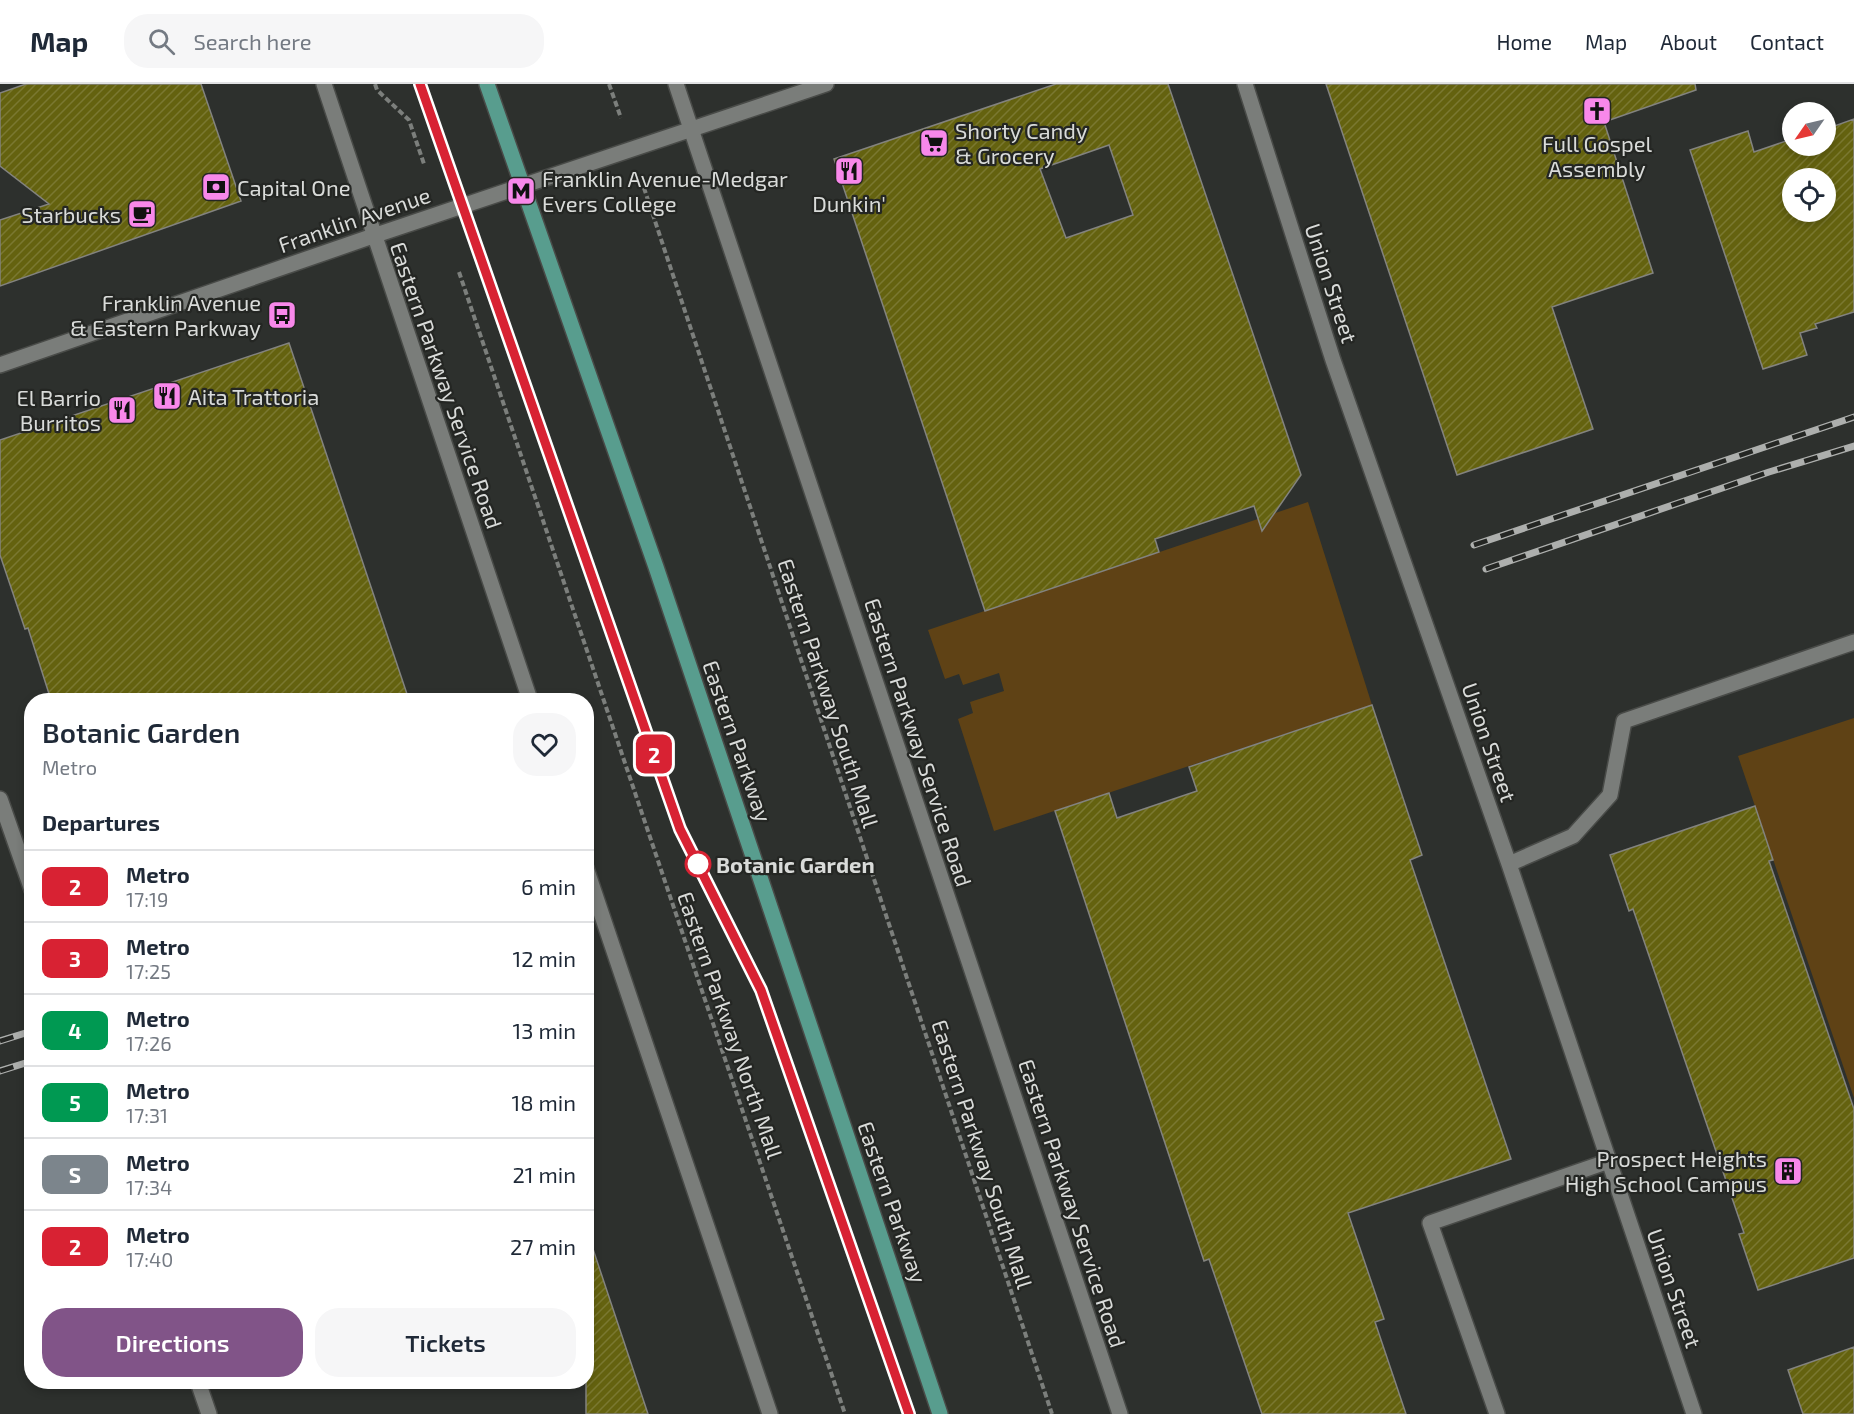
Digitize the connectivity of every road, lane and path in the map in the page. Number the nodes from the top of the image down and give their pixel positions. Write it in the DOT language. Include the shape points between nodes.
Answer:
graph roads {
  1 [pos="324,84"];
  2 [pos="375,84"];
  3 [pos="487,84"];
  4 [pos="609,84"];
  5 [pos="676,84"];
  6 [pos="826,84"];
  7 [pos="1245,84"];
  8 [pos="621,118"];
  9 [pos="692,129"];
  10 [pos="424,164"];
  11 [pos="522,186"];
  12 [pos="644,187"];
  13 [pos="373,236"];
  14 [pos="459,272"];
  15 [pos="0,365"];
  16 [pos="1854,642"];
  17 [pos="528,693"];
  18 [pos="0,799"];
  19 [pos="1509,864"];
  20 [pos="24,867"];
  21 [pos="594,892"];
  22 [pos="1609,1161"];
  23 [pos="200,1389"];
  24 [pos="209,1414"];
  25 [pos="770,1414"];
  26 [pos="845,1414"];
  27 [pos="940,1414"];
  28 [pos="1052,1414"];
  29 [pos="1120,1414"];
  30 [pos="1497,1414"];
  31 [pos="1694,1414"];
  1 -- 13 [label="street, Eastern Parkway Service Road"];
  2 -- 10 [label="path" via="409,120"];
  3 -- 11 [label="main road, Eastern Parkway"];
  4 -- 8 [label="path"];
  5 -- 9 [label="street, Eastern Parkway Service Road"];
  6 -- 9 [label="street, Franklin Avenue"];
  7 -- 19 [label="street, Union Street" via="1333,360"];
  9 -- 11 [label="street, Franklin Avenue"];
  9 -- 29 [label="street, Eastern Parkway Service Road"];
  11 -- 13 [label="street, Franklin Avenue"];
  11 -- 27 [label="main road, Eastern Parkway" via="656,567"];
  12 -- 28 [label="path, Eastern Parkway South Mall"];
  13 -- 15 [label="street, Franklin Avenue"];
  13 -- 17 [label="street, Eastern Parkway Service Road"];
  14 -- 26 [label="path, Eastern Parkway North Mall"];
  16 -- 19 [label="street" via="1624,721 1610,795 1573,836"];
  18 -- 20 [label="street"];
  19 -- 22 [label="street, Union Street"];
  21 -- 25 [label="street"];
  22 -- 30 [label="street" via="1430,1223"];
  22 -- 31 [label="street, Union Street"];
  23 -- 24 [label="street"];
}
